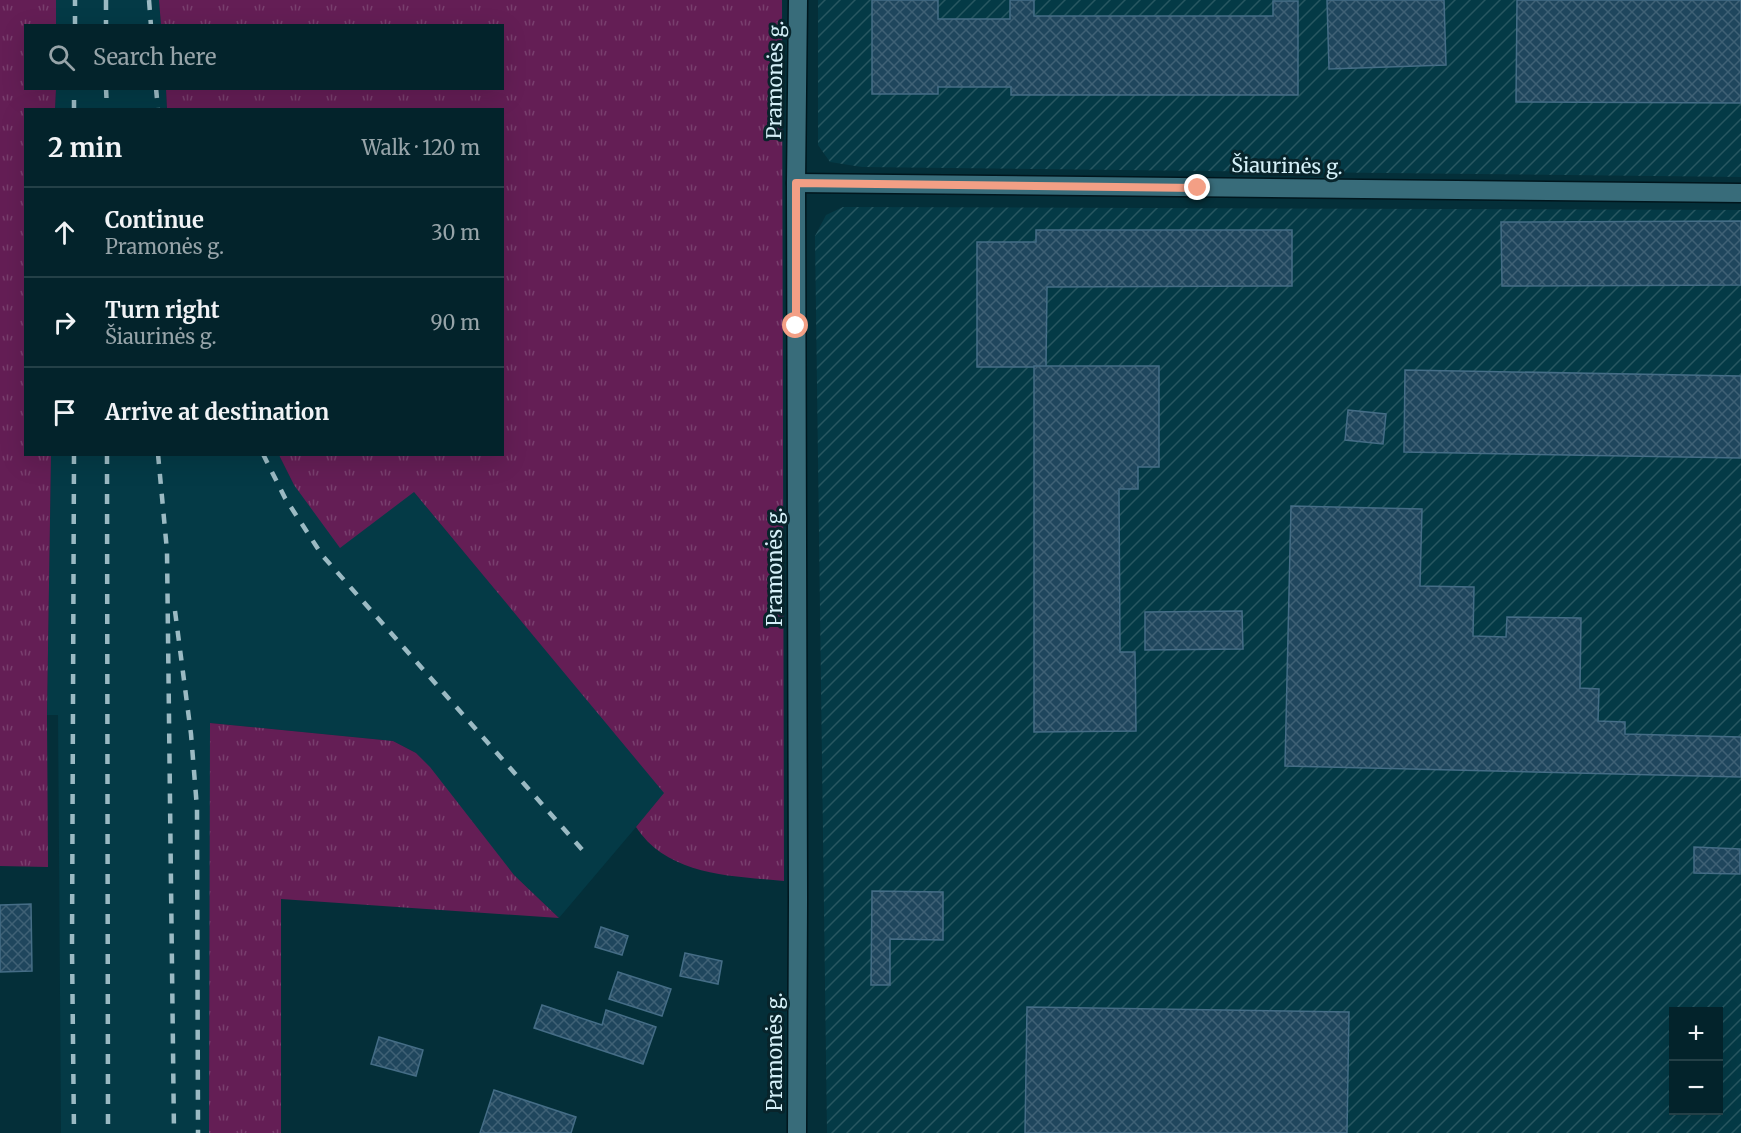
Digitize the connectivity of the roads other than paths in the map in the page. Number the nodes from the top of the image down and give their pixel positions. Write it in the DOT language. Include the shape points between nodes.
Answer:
graph roads {
  1 [pos="798,0"];
  2 [pos="796,183"];
  3 [pos="1741,193"];
  4 [pos="797,1133"];
  1 -- 2 [label="street, Pramonės g."];
  2 -- 3 [label="street, Šiaurinės g."];
  2 -- 4 [label="street, Pramonės g."];
}
